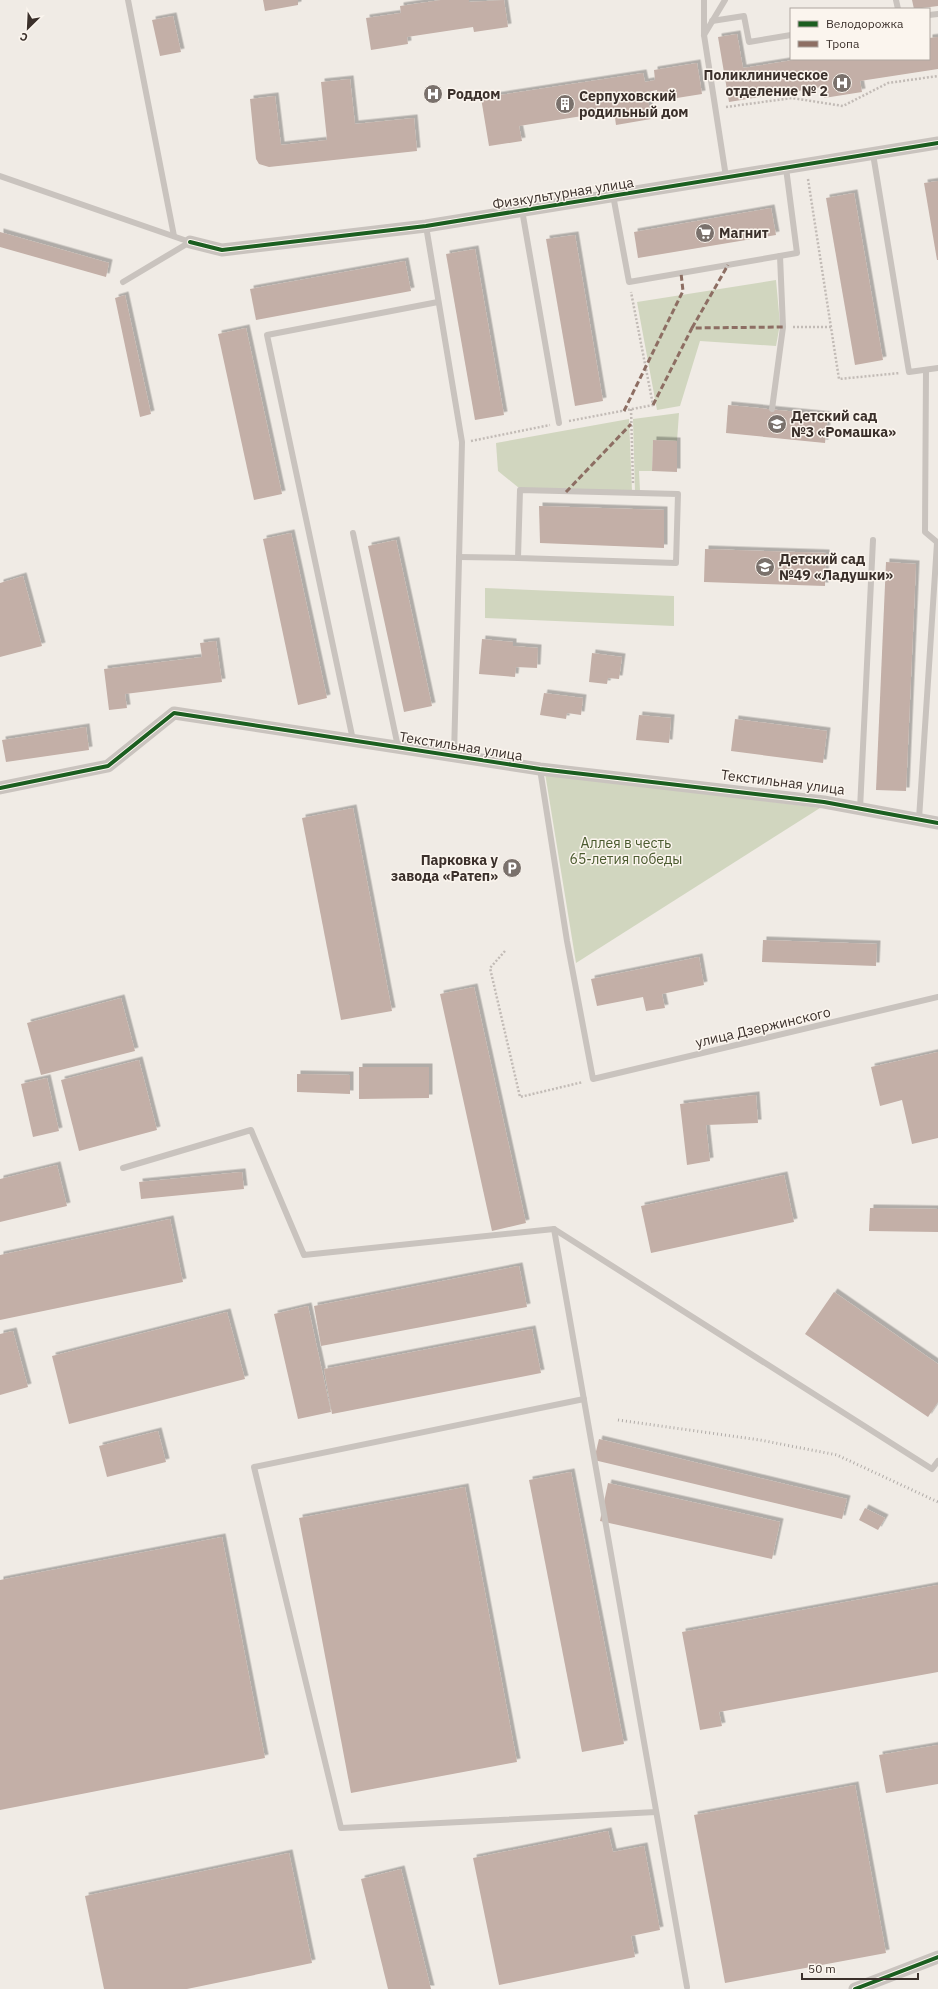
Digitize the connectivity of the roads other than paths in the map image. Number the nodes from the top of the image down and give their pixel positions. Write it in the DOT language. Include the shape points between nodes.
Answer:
graph roads {
  1 [pos="128,0"];
  2 [pos="704,0"];
  3 [pos="725,0"];
  4 [pos="712,21"];
  5 [pos="704,35"];
  6 [pos="790,36"];
  7 [pos="938,144"];
  8 [pos="873,154"];
  9 [pos="786,168"];
  10 [pos="0,176"];
  11 [pos="726,177"];
  12 [pos="613,196"];
  13 [pos="522,210"];
  14 [pos="426,226"];
  15 [pos="174,236"];
  16 [pos="190,242"];
  17 [pos="780,256"];
  18 [pos="123,282"];
  19 [pos="438,302"];
  20 [pos="938,368"];
  21 [pos="926,370"];
  22 [pos="772,409"];
  23 [pos="559,424"];
  24 [pos="353,533"];
  25 [pos="873,540"];
  26 [pos="938,543"];
  27 [pos="460,557"];
  28 [pos="518,558"];
  29 [pos="353,740"];
  30 [pos="398,748"];
  31 [pos="454,756"];
  32 [pos="540,769"];
  33 [pos="0,788"];
  34 [pos="860,809"];
  35 [pos="919,819"];
  36 [pos="938,823"];
  37 [pos="938,997"];
  38 [pos="123,1168"];
  39 [pos="554,1229"];
  40 [pos="584,1399"];
  41 [pos="938,1461"];
  42 [pos="656,1812"];
  43 [pos="938,1958"];
  44 [pos="687,1987"];
  45 [pos="855,1989"];
  1 -- 15 [label="lane"];
  2 -- 5 [label="lane"];
  3 -- 4 [label="lane"];
  4 -- 5 [label="lane"];
  4 -- 6 [label="lane" via="744,16 748,42"];
  5 -- 11 [label="lane"];
  7 -- 8 [label="street, Физкультурная улица"];
  8 -- 9 [label="street, Физкультурная улица"];
  8 -- 21 [label="lane" via="908,372"];
  9 -- 11 [label="street, Физкультурная улица"];
  9 -- 17 [label="lane" via="797,253"];
  10 -- 15 [label="lane"];
  11 -- 12 [label="street, Физкультурная улица"];
  12 -- 13 [label="street, Физкультурная улица"];
  12 -- 17 [label="lane" via="629,282"];
  13 -- 14 [label="street, Физкультурная улица"];
  13 -- 23 [label="lane"];
  14 -- 16 [label="street, Физкультурная улица" via="222,250"];
  14 -- 19 [label="lane"];
  15 -- 16 [label="lane"];
  16 -- 18 [label="lane"];
  17 -- 22 [label="lane" via="783,327"];
  19 -- 27 [label="lane" via="462,442"];
  19 -- 29 [label="lane" via="267,335"];
  20 -- 21 [label="lane"];
  21 -- 26 [label="lane" via="925,532"];
  24 -- 30 [label="lane"];
  25 -- 34 [label="lane"];
  26 -- 35 [label="lane"];
  27 -- 28 [label="lane"];
  27 -- 31 [label="lane"];
  28 -- 28 [label="lane" via="676,563 678,494 520,490"];
  29 -- 30 [label="street, Текстильная улица"];
  29 -- 33 [label="street, Текстильная улица" via="174,713 108,766"];
  30 -- 31 [label="street, Текстильная улица"];
  31 -- 32 [label="street, Текстильная улица"];
  32 -- 34 [label="street, Текстильная улица" via="824,802"];
  32 -- 37 [label="lane, улица Дзержинского" via="567,940 593,1080"];
  34 -- 35 [label="street, Текстильная улица"];
  35 -- 36 [label="street, Текстильная улица"];
  38 -- 39 [label="lane" via="251,1130 304,1255"];
  39 -- 40 [label="lane"];
  39 -- 41 [label="lane" via="932,1469"];
  40 -- 42 [label="lane"];
  40 -- 42 [label="lane" via="254,1467 341,1828"];
  42 -- 44 [label="lane"];
  43 -- 45 [label="street"];
}
